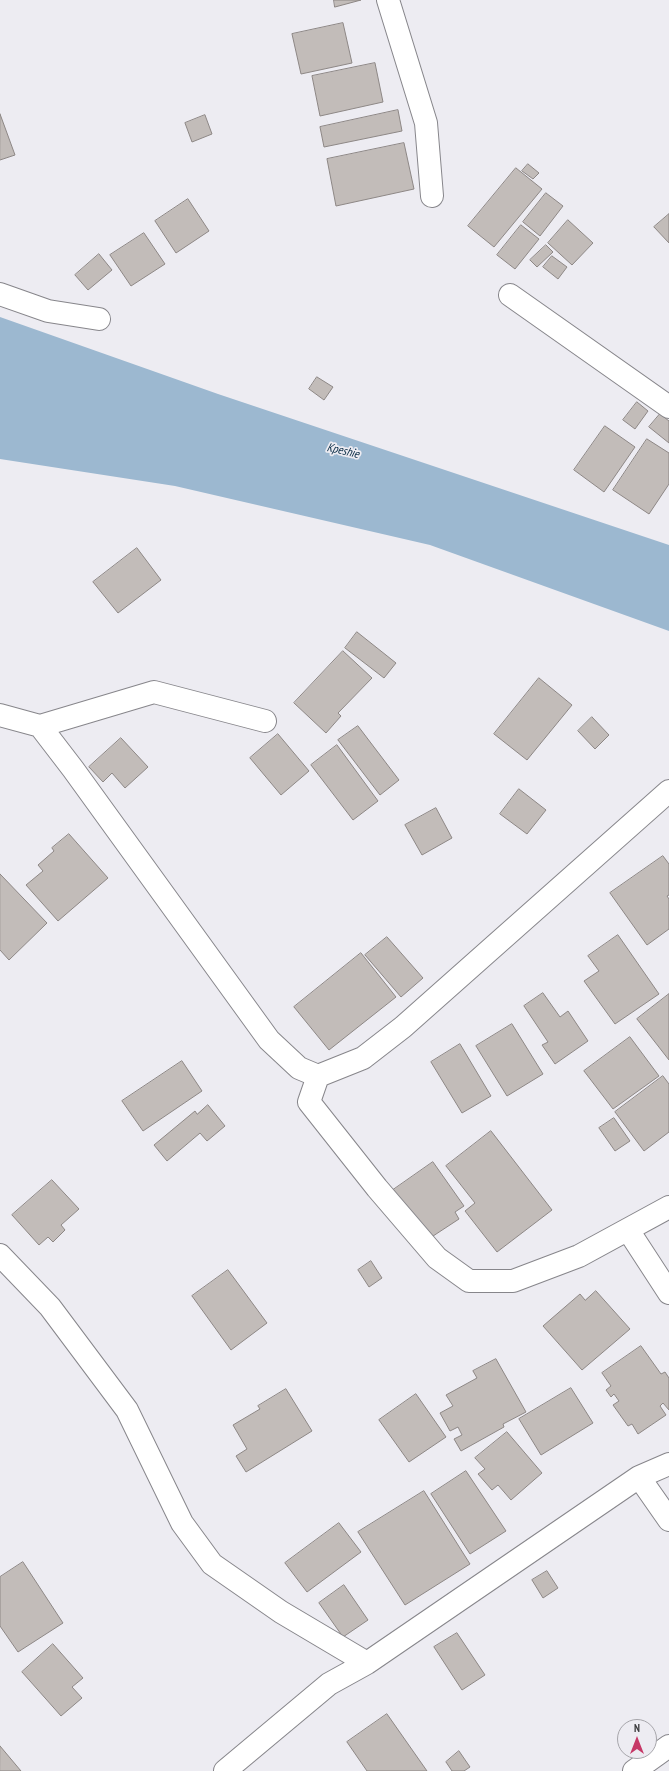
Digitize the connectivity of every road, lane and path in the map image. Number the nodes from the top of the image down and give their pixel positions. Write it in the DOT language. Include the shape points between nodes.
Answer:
graph roads {
  1 [pos="388,0"];
  2 [pos="432,196"];
  3 [pos="0,294"];
  4 [pos="510,295"];
  5 [pos="99,319"];
  6 [pos="669,407"];
  7 [pos="0,715"];
  8 [pos="264,721"];
  9 [pos="40,726"];
  10 [pos="669,791"];
  11 [pos="318,1076"];
  12 [pos="669,1206"];
  13 [pos="628,1230"];
  14 [pos="0,1255"];
  15 [pos="669,1293"];
  16 [pos="669,1464"];
  17 [pos="639,1478"];
  18 [pos="669,1520"];
  19 [pos="367,1662"];
  20 [pos="669,1746"];
  21 [pos="225,1771"];
  22 [pos="634,1771"];
  1 -- 2 [label="street" via="426,123"];
  3 -- 5 [label="street" via="48,311"];
  4 -- 6 [label="street"];
  7 -- 9 [label="street"];
  8 -- 9 [label="street" via="154,692"];
  9 -- 11 [label="street" via="269,1040 299,1068"];
  10 -- 11 [label="street" via="403,1027 363,1058"];
  11 -- 13 [label="street" via="309,1102 376,1188 437,1258 470,1281 512,1281 579,1256"];
  12 -- 13 [label="street"];
  13 -- 15 [label="street"];
  14 -- 19 [label="street" via="50,1307 127,1410 182,1523 212,1564 281,1612"];
  16 -- 17 [label="street"];
  17 -- 18 [label="street"];
  17 -- 19 [label="street"];
  19 -- 21 [label="street" via="329,1684"];
  20 -- 22 [label="street"];
}
